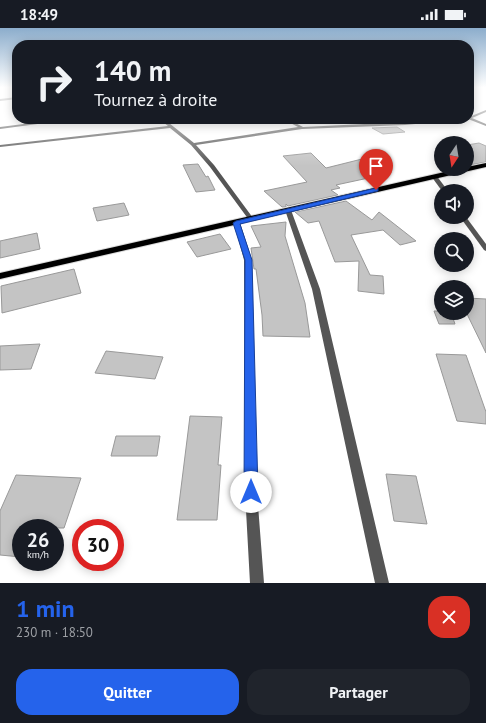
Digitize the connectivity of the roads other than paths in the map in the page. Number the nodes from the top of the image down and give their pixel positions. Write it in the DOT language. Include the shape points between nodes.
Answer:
graph roads {
  1 [pos="474,120"];
  2 [pos="32,124"];
  3 [pos="168,124"];
  4 [pos="294,124"];
  5 [pos="405,124"];
  6 [pos="486,125"];
  7 [pos="172,127"];
  8 [pos="0,128"];
  9 [pos="302,128"];
  10 [pos="193,144"];
  11 [pos="0,146"];
  12 [pos="486,165"];
  13 [pos="474,168"];
  14 [pos="434,176"];
  15 [pos="440,184"];
  16 [pos="288,210"];
  17 [pos="251,219"];
  18 [pos="236,223"];
  19 [pos="468,224"];
  20 [pos="486,249"];
  21 [pos="0,276"];
  22 [pos="257,583"];
  23 [pos="382,583"];
  1 -- 6 [label="street"];
  2 -- 8 [label="street"];
  3 -- 7 [label="street"];
  4 -- 9 [label="street"];
  5 -- 9 [label="street"];
  7 -- 10 [label="street"];
  7 -- 11 [label="street"];
  9 -- 10 [label="street"];
  10 -- 17 [label="street" via="216,170"];
  12 -- 13 [label="highway"];
  14 -- 15 [label="street"];
  14 -- 16 [label="highway"];
  16 -- 17 [label="highway"];
  16 -- 23 [label="street" via="316,289"];
  17 -- 18 [label="highway"];
  18 -- 21 [label="highway"];
  18 -- 22 [label="street" via="248,260 251,492"];
  19 -- 20 [label="street"];
}
